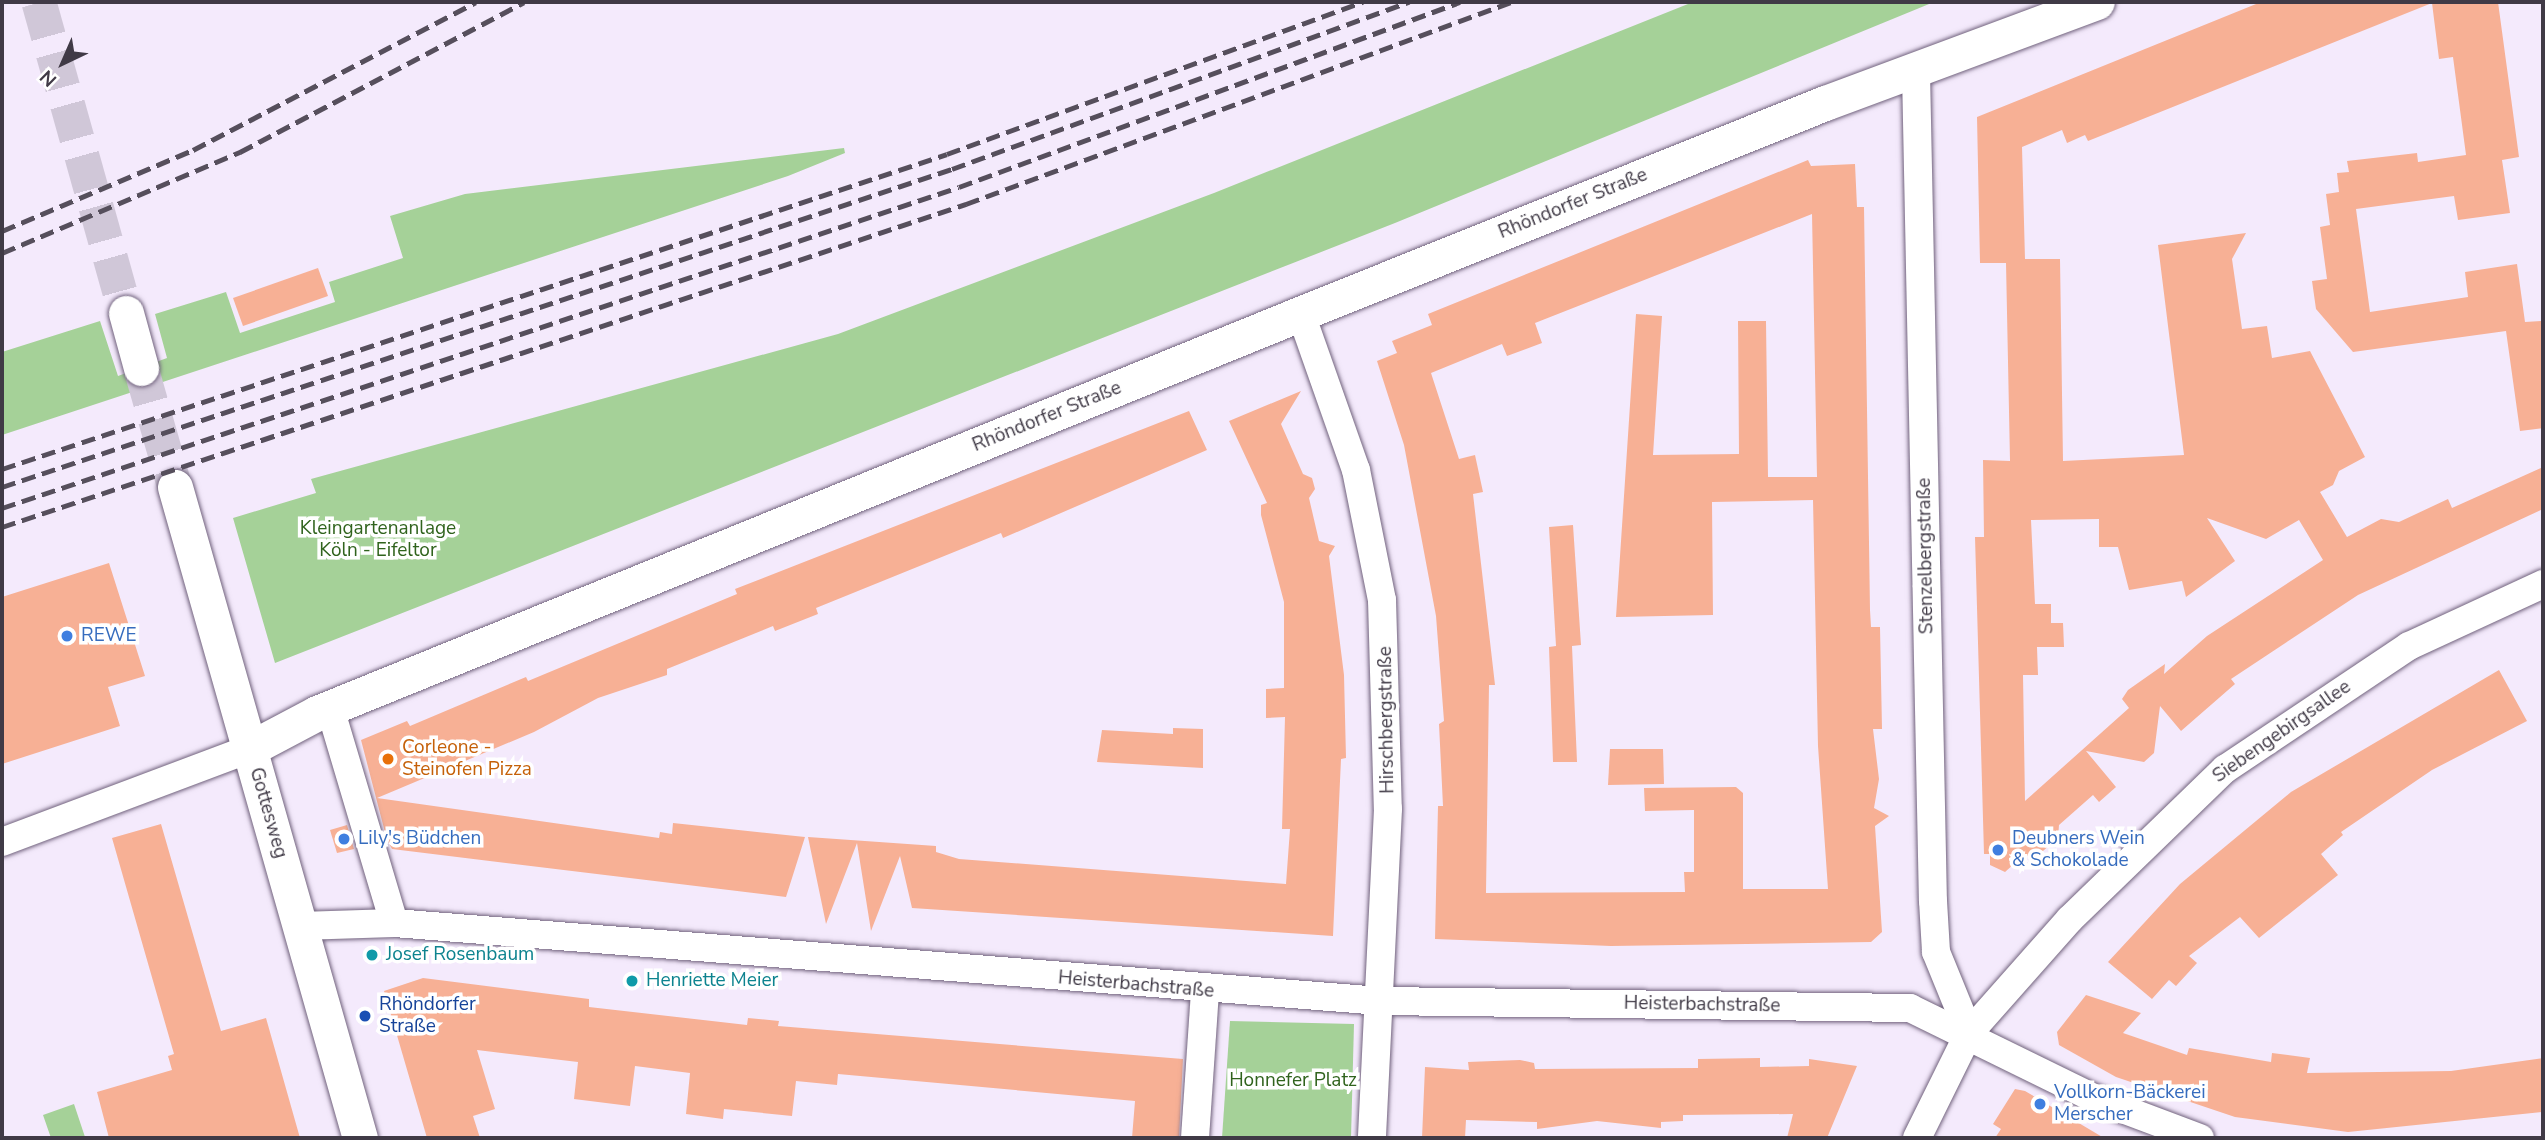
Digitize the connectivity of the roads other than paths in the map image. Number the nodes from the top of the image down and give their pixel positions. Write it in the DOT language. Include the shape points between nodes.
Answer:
graph roads {
  1 [pos="2097,2"];
  2 [pos="1916,72"];
  3 [pos="126,313"];
  4 [pos="1301,314"];
  5 [pos="141,368"];
  6 [pos="175,487"];
  7 [pos="2543,584"];
  8 [pos="330,708"];
  9 [pos="250,749"];
  10 [pos="2,842"];
  11 [pos="394,923"];
  12 [pos="300,926"];
  13 [pos="1205,991"];
  14 [pos="1381,1001"];
  15 [pos="1969,1033"];
  16 [pos="360,1138"];
  17 [pos="1195,1138"];
  18 [pos="1372,1138"];
  19 [pos="1917,1138"];
  20 [pos="2200,1138"];
  1 -- 2 [label="street, Rhöndorfer Straße"];
  2 -- 4 [label="street, Rhöndorfer Straße" via="1825,103"];
  2 -- 15 [label="street, Stenzelbergstraße" via="1933,901 1936,952"];
  3 -- 5 [label="street"];
  4 -- 8 [label="street, Rhöndorfer Straße"];
  4 -- 14 [label="street, Hirschbergstraße" via="1356,470 1382,600 1389,768"];
  6 -- 9 [label="street, Gottesweg"];
  7 -- 15 [label="street, Siebengebirgsallee" via="2409,646 2225,769 2070,919"];
  8 -- 9 [label="street, Rhöndorfer Straße"];
  8 -- 11 [label="street"];
  9 -- 10 [label="street, Rhöndorfer Straße"];
  9 -- 12 [label="street, Gottesweg"];
  11 -- 12 [label="street, Heisterbachstraße"];
  11 -- 13 [label="street, Heisterbachstraße"];
  12 -- 16 [label="street, Gottesweg"];
  13 -- 14 [label="street, Heisterbachstraße"];
  13 -- 17 [label="street"];
  14 -- 15 [label="street, Heisterbachstraße" via="1910,1008"];
  14 -- 18 [label="street, Hirschbergstraße"];
  15 -- 19 [label="street, Siebengebirgsallee"];
  15 -- 20 [label="street, Heisterbachstraße" via="2096,1099"];
}
